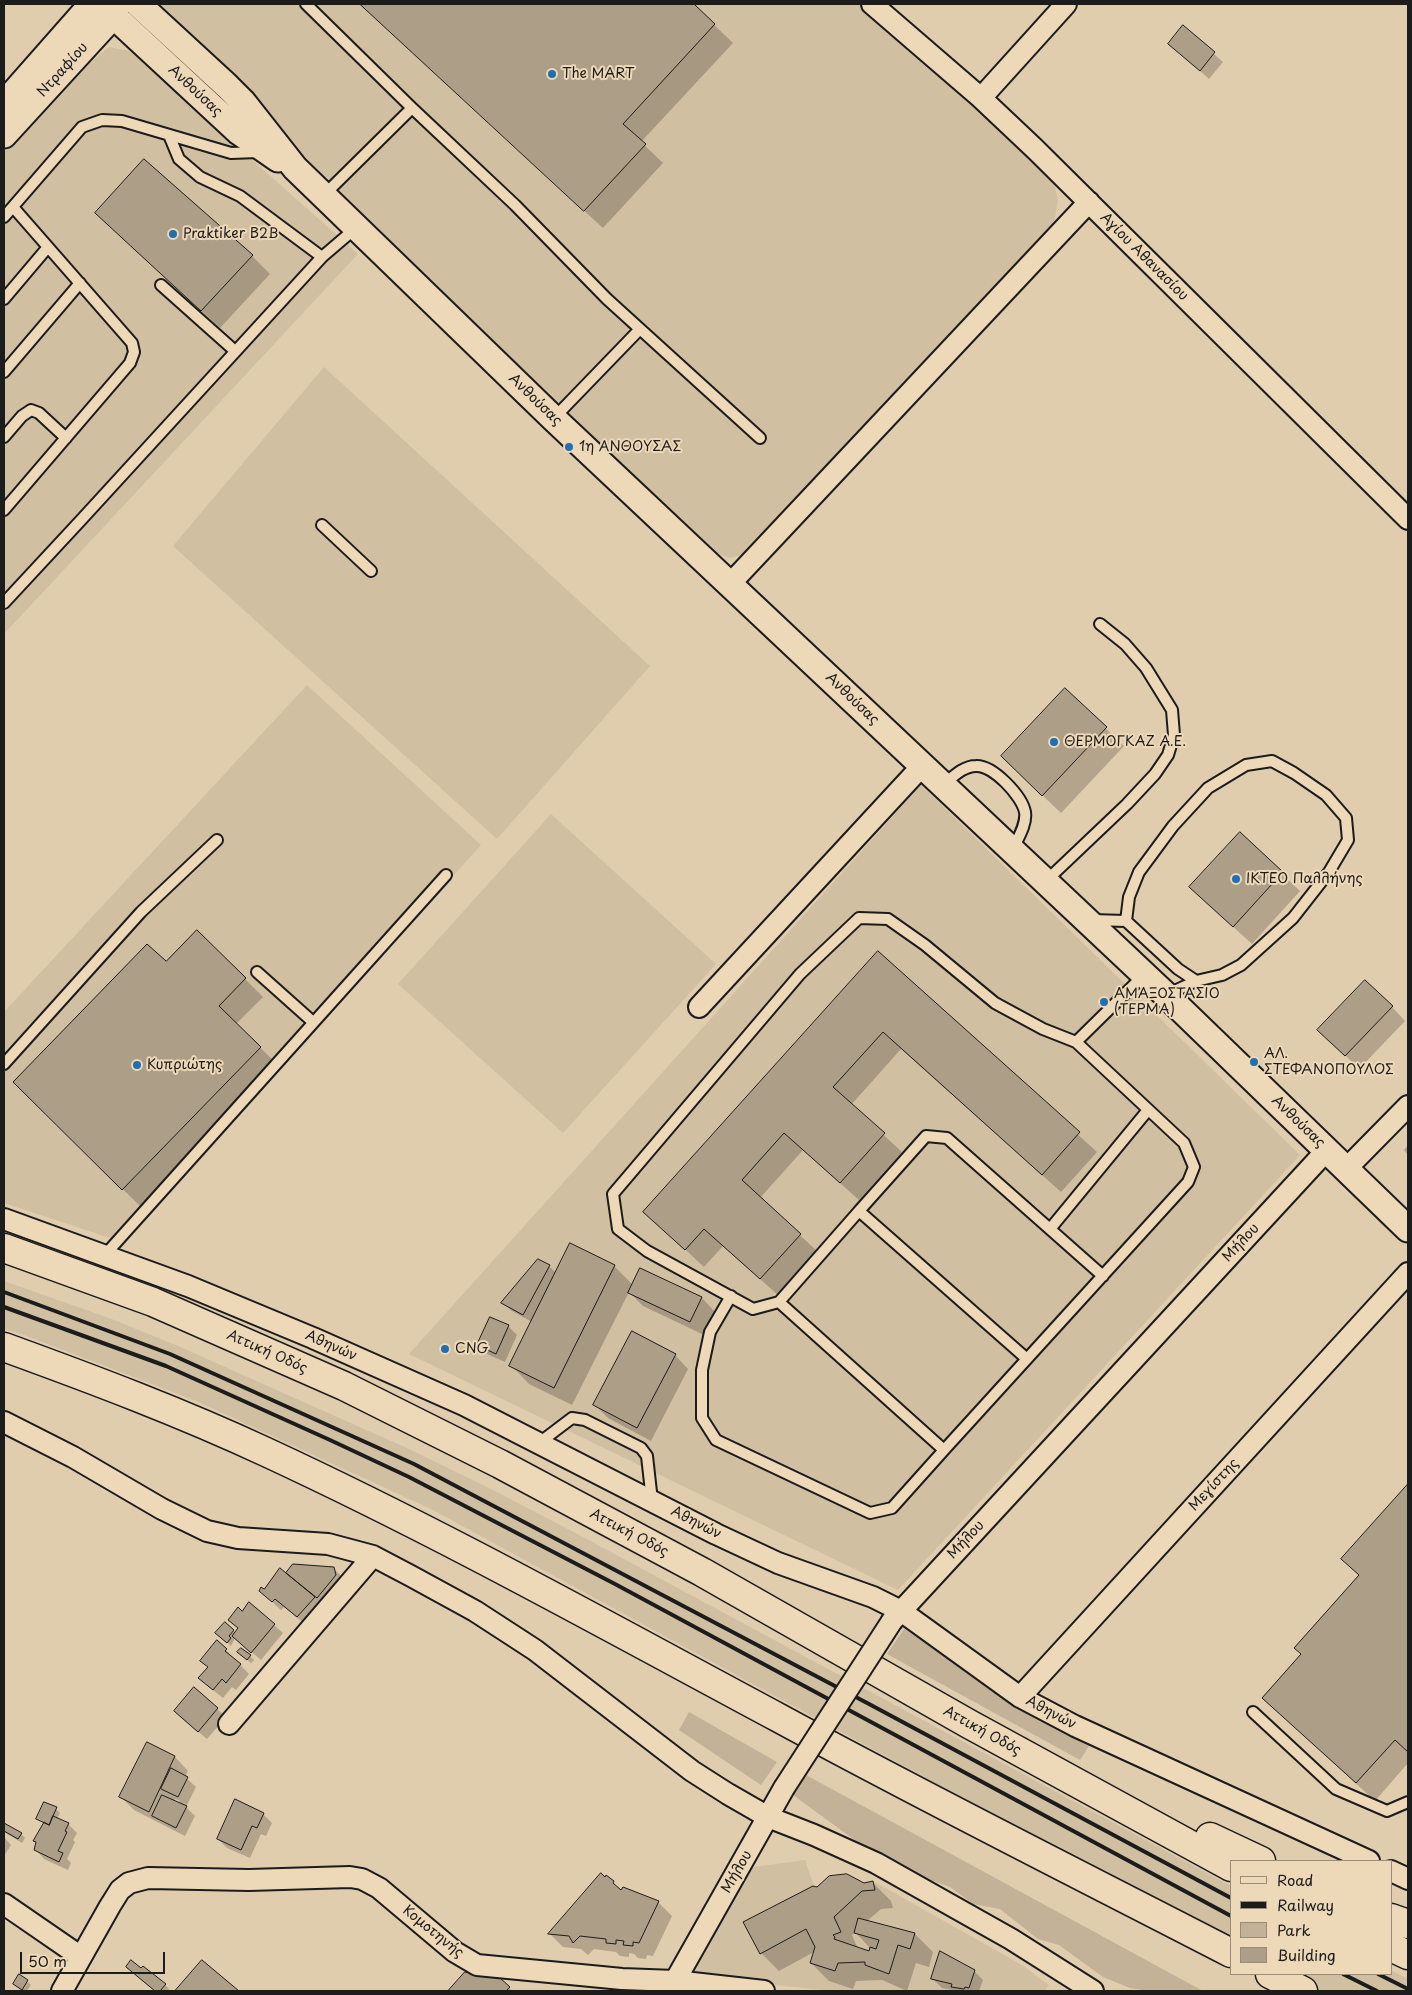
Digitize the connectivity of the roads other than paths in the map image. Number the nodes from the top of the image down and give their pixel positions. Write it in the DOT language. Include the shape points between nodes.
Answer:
graph roads {
  1 [pos="92,4"];
  2 [pos="138,4"];
  3 [pos="306,4"];
  4 [pos="872,4"];
  5 [pos="1066,4"];
  6 [pos="111,7"];
  7 [pos="981,98"];
  8 [pos="4,104"];
  9 [pos="412,108"];
  10 [pos="4,135"];
  11 [pos="169,135"];
  12 [pos="267,152"];
  13 [pos="296,168"];
  14 [pos="324,196"];
  15 [pos="1089,202"];
  16 [pos="13,207"];
  17 [pos="4,217"];
  18 [pos="357,227"];
  19 [pos="48,247"];
  20 [pos="322,257"];
  21 [pos="80,283"];
  22 [pos="161,285"];
  23 [pos="4,299"];
  24 [pos="640,329"];
  25 [pos="235,351"];
  26 [pos="4,372"];
  27 [pos="554,419"];
  28 [pos="4,437"];
  29 [pos="66,438"];
  30 [pos="760,438"];
  31 [pos="4,510"];
  32 [pos="1408,519"];
  33 [pos="322,525"];
  34 [pos="371,571"];
  35 [pos="730,584"];
  36 [pos="4,602"];
  37 [pos="1100,624"];
  38 [pos="922,766"];
  39 [pos="943,785"];
  40 [pos="217,840"];
  41 [pos="1012,850"];
  42 [pos="446,875"];
  43 [pos="1046,881"];
  44 [pos="1087,920"];
  45 [pos="1126,921"];
  46 [pos="257,972"];
  47 [pos="1145,975"];
  48 [pos="1196,981"];
  49 [pos="1166,995"];
  50 [pos="700,1008"];
  51 [pos="313,1022"];
  52 [pos="1076,1042"];
  53 [pos="4,1064"];
  54 [pos="1408,1106"];
  55 [pos="1148,1110"];
  56 [pos="1327,1150"];
  57 [pos="1346,1169"];
  58 [pos="859,1211"];
  59 [pos="4,1219"];
  60 [pos="1050,1228"];
  61 [pos="1408,1229"];
  62 [pos="4,1248"];
  63 [pos="104,1256"];
  64 [pos="1408,1274"];
  65 [pos="1103,1276"];
  66 [pos="730,1296"];
  67 [pos="779,1302"];
  68 [pos="4,1346"];
  69 [pos="1027,1359"];
  70 [pos="4,1422"];
  71 [pos="539,1444"];
  72 [pos="944,1450"];
  73 [pos="652,1502"];
  74 [pos="373,1556"];
  75 [pos="896,1616"];
  76 [pos="1020,1697"];
  77 [pos="1253,1712"];
  78 [pos="229,1724"];
  79 [pos="969,1724"];
  80 [pos="1408,1802"];
  81 [pos="768,1817"];
  82 [pos="1259,1860"];
  83 [pos="1367,1860"];
  84 [pos="1230,1866"];
  85 [pos="1392,1871"];
  86 [pos="1408,1878"];
  87 [pos="4,1904"];
  88 [pos="1392,1918"];
  89 [pos="1408,1924"];
  90 [pos="1392,1947"];
  91 [pos="1230,1953"];
  92 [pos="1408,1955"];
  93 [pos="81,1957"];
  94 [pos="1272,1975"];
  95 [pos="675,1981"];
  96 [pos="704,1988"];
  97 [pos="62,1991"];
  98 [pos="764,1991"];
  99 [pos="1093,1991"];
  100 [pos="1304,1991"];
  1 -- 8 [label="street, Ντραφίου"];
  2 -- 13 [label="street, Ανθούσας" via="243,102"];
  3 -- 9 [label="lane"];
  4 -- 7 [label="street, Αγίου Αθανασίου"];
  5 -- 7 [label="street"];
  6 -- 10 [label="street, Ντραφίου"];
  6 -- 12 [label="street, Ανθούσας" via="239,132"];
  7 -- 15 [label="street, Αγίου Αθανασίου"];
  9 -- 14 [label="lane"];
  9 -- 24 [label="lane"];
  11 -- 12 [label="lane" via="231,153"];
  11 -- 16 [label="lane" via="122,121 102,120 82,127"];
  11 -- 20 [label="lane" via="179,159 200,177 240,196"];
  12 -- 13 [label="street, Ανθούσας"];
  13 -- 14 [label="street, Ανθούσας"];
  14 -- 18 [label="street, Ανθούσας"];
  15 -- 32 [label="street, Αγίου Αθανασίου"];
  15 -- 35 [label="street"];
  16 -- 17 [label="lane"];
  16 -- 19 [label="lane"];
  18 -- 20 [label="lane"];
  18 -- 27 [label="street, Ανθούσας"];
  19 -- 21 [label="lane"];
  19 -- 23 [label="lane"];
  20 -- 25 [label="lane"];
  21 -- 26 [label="lane"];
  21 -- 29 [label="lane" via="132,343 134,352 130,363"];
  22 -- 25 [label="lane"];
  24 -- 27 [label="lane"];
  24 -- 30 [label="lane"];
  25 -- 36 [label="lane"];
  27 -- 35 [label="street, Ανθούσας"];
  28 -- 29 [label="lane" via="31,410 40,413"];
  29 -- 31 [label="lane"];
  33 -- 34 [label="lane"];
  35 -- 38 [label="street, Ανθούσας"];
  37 -- 43 [label="lane" via="1125,644 1146,668 1172,710 1174,735 1168,755 1128,804"];
  38 -- 39 [label="street, Ανθούσας"];
  38 -- 50 [label="street"];
  39 -- 41 [label="street, Ανθούσας"];
  39 -- 41 [label="lane" via="962,770 977,766 993,772 1018,794 1025,813"];
  40 -- 53 [label="lane" via="141,912"];
  41 -- 43 [label="street, Ανθούσας"];
  42 -- 51 [label="lane"];
  43 -- 44 [label="street, Ανθούσας"];
  44 -- 45 [label="lane"];
  44 -- 47 [label="street, Ανθούσας"];
  45 -- 48 [label="lane" via="1178,969"];
  45 -- 48 [label="lane" via="1129,897 1139,872 1173,826 1208,788 1246,766 1272,761 1326,795 1346,818 1348,840 1330,872 1293,918 1241,965 1222,975"];
  46 -- 51 [label="lane"];
  47 -- 49 [label="street, Ανθούσας"];
  47 -- 52 [label="lane"];
  48 -- 49 [label="lane"];
  49 -- 56 [label="street, Ανθούσας"];
  51 -- 63 [label="lane"];
  52 -- 55 [label="lane"];
  52 -- 66 [label="lane" via="1042,1029 996,1003 888,919 859,918 800,974 613,1194 618,1229 647,1251"];
  54 -- 57 [label="street"];
  55 -- 60 [label="lane"];
  55 -- 65 [label="lane" via="1184,1143 1194,1167 1188,1182"];
  56 -- 57 [label="street, Ανθούσας"];
  56 -- 75 [label="street, Μήλου"];
  57 -- 61 [label="street, Ανθούσας"];
  58 -- 60 [label="lane" via="926,1136 946,1138"];
  58 -- 67 [label="lane"];
  58 -- 69 [label="lane"];
  59 -- 63 [label="street, Αθηνών"];
  60 -- 65 [label="lane"];
  62 -- 79 [label="highway, Αττική Οδός" via="153,1302 344,1386 500,1464 702,1572"];
  63 -- 71 [label="street, Αθηνών" via="188,1286 313,1338 464,1405"];
  64 -- 76 [label="street, Μεγίστης"];
  65 -- 69 [label="lane"];
  66 -- 67 [label="lane" via="753,1309"];
  66 -- 72 [label="lane" via="710,1332 702,1370 702,1418 716,1440 870,1512 892,1508"];
  67 -- 72 [label="lane"];
  68 -- 91 [label="highway" via="139,1397 395,1513 781,1720"];
  69 -- 72 [label="lane"];
  70 -- 74 [label="street" via="207,1531 238,1538 328,1544"];
  71 -- 73 [label="street, Αθηνών"];
  71 -- 73 [label="lane" via="572,1418 585,1420 641,1448 647,1456"];
  73 -- 75 [label="street, Αθηνών" via="778,1563 873,1597"];
  74 -- 78 [label="street"];
  74 -- 81 [label="street" via="475,1611 535,1650 692,1771"];
  75 -- 76 [label="street, Αθηνών"];
  75 -- 81 [label="street, Μήλου, bridge"];
  76 -- 83 [label="street, Αθηνών" via="1075,1726"];
  77 -- 80 [label="lane" via="1336,1789 1387,1811"];
  79 -- 82 [label="highway" via="1028,1748"];
  79 -- 84 [label="highway, Αττική Οδός"];
  81 -- 95 [label="street, Μήλου"];
  81 -- 99 [label="street" via="876,1863 1011,1939"];
  85 -- 86 [label="street"];
  87 -- 93 [label="street"];
  88 -- 89 [label="highway"];
  90 -- 92 [label="highway"];
  93 -- 95 [label="street, Κομοτηνής" via="120,1890 137,1880 350,1877 379,1888 477,1966"];
  93 -- 97 [label="street"];
  94 -- 100 [label="highway"];
  95 -- 96 [label="street, Κομοτηνής"];
  96 -- 98 [label="street, Κομοτηνής"];
}
